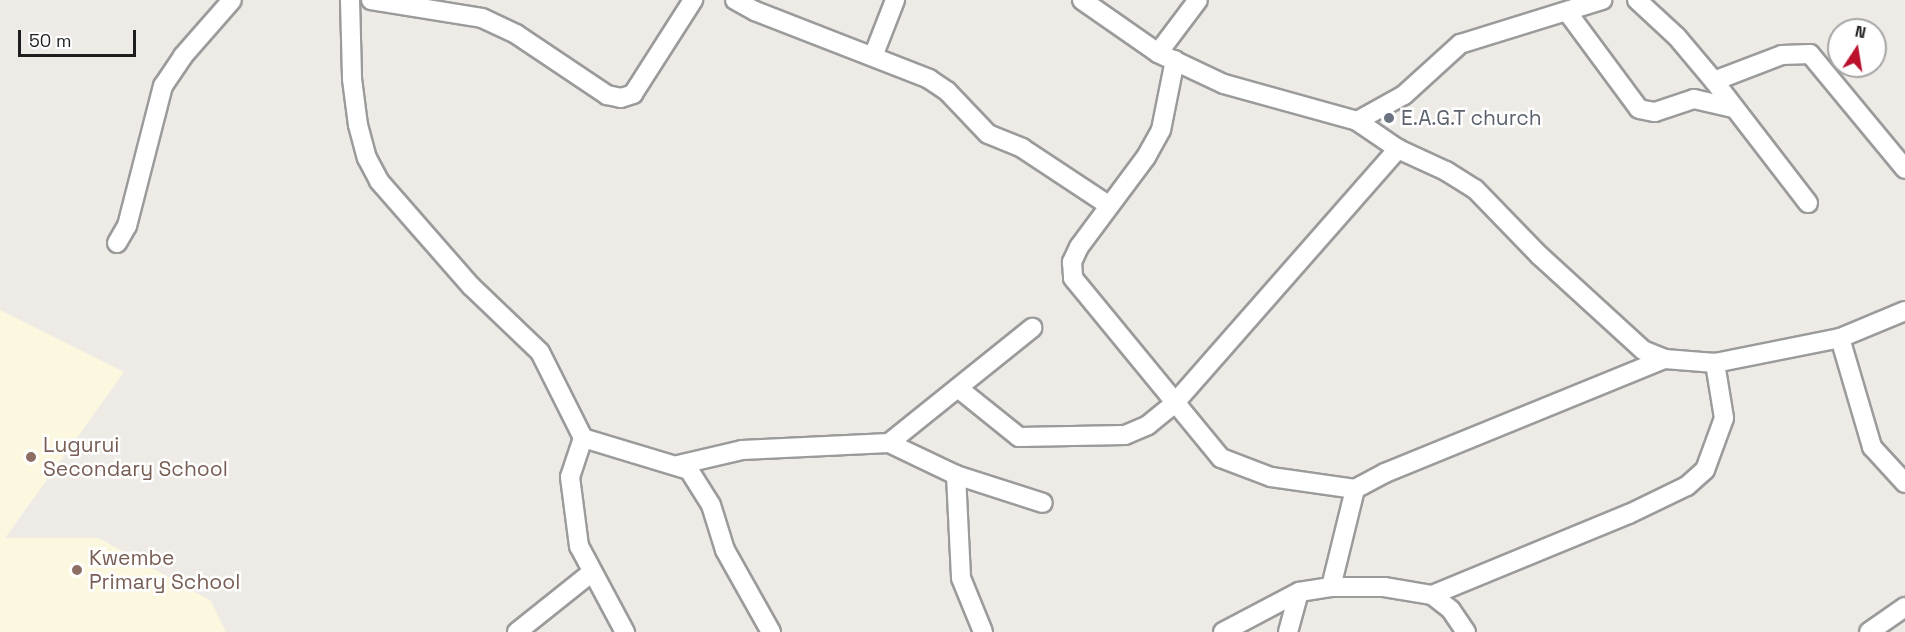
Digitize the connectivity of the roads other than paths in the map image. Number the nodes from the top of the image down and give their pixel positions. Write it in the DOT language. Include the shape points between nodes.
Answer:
graph roads {
  1 [pos="232,0"];
  2 [pos="350,0"];
  3 [pos="371,0"];
  4 [pos="693,0"];
  5 [pos="735,0"];
  6 [pos="895,0"];
  7 [pos="1082,0"];
  8 [pos="1198,0"];
  9 [pos="1602,0"];
  10 [pos="1637,0"];
  11 [pos="403,2"];
  12 [pos="1568,13"];
  13 [pos="1158,53"];
  14 [pos="874,54"];
  15 [pos="1175,60"];
  16 [pos="1714,81"];
  17 [pos="1732,108"];
  18 [pos="1357,122"];
  19 [pos="1398,149"];
  20 [pos="1905,169"];
  21 [pos="1808,203"];
  22 [pos="1108,206"];
  23 [pos="117,243"];
  24 [pos="1905,311"];
  25 [pos="1032,328"];
  26 [pos="1840,338"];
  27 [pos="1665,359"];
  28 [pos="1715,363"];
  29 [pos="958,388"];
  30 [pos="1173,405"];
  31 [pos="583,438"];
  32 [pos="889,443"];
  33 [pos="678,465"];
  34 [pos="956,475"];
  35 [pos="1905,483"];
  36 [pos="1355,489"];
  37 [pos="1043,503"];
  38 [pos="591,573"];
  39 [pos="1330,587"];
  40 [pos="1299,592"];
  41 [pos="1432,595"];
  42 [pos="1905,607"];
  43 [pos="517,632"];
  44 [pos="625,632"];
  45 [pos="771,632"];
  46 [pos="983,632"];
  47 [pos="1223,632"];
  48 [pos="1288,632"];
  49 [pos="1466,632"];
  50 [pos="1869,632"];
  1 -- 23 [label="street" via="183,56 163,86 127,226"];
  2 -- 31 [label="street" via="352,79 358,125 375,173 410,219 471,286 540,352"];
  3 -- 11 [label="street"];
  4 -- 11 [label="street" via="633,94 621,98 607,95 516,34 482,18"];
  5 -- 14 [label="street" via="754,11"];
  6 -- 14 [label="street"];
  7 -- 13 [label="street"];
  8 -- 13 [label="street"];
  9 -- 12 [label="street"];
  10 -- 16 [label="street" via="1677,37"];
  12 -- 17 [label="street" via="1639,109 1655,112 1694,99"];
  12 -- 18 [label="street" via="1460,45 1404,94"];
  13 -- 15 [label="street"];
  14 -- 22 [label="street" via="929,79 947,91 988,134 1022,148"];
  15 -- 18 [label="street" via="1224,84"];
  15 -- 22 [label="street" via="1161,130 1146,157"];
  16 -- 17 [label="street"];
  16 -- 20 [label="street" via="1782,55 1810,54"];
  17 -- 21 [label="street"];
  18 -- 19 [label="street"];
  19 -- 27 [label="street" via="1475,189 1539,255 1643,350"];
  19 -- 30 [label="street"];
  22 -- 30 [label="street" via="1079,247 1072,262 1073,278"];
  24 -- 26 [label="street"];
  25 -- 29 [label="street"];
  26 -- 28 [label="street"];
  26 -- 35 [label="street" via="1872,447"];
  27 -- 28 [label="street"];
  27 -- 36 [label="street" via="1385,473"];
  28 -- 41 [label="street" via="1724,418 1705,470 1687,486"];
  29 -- 30 [label="street" via="1011,433 1028,438 1125,435 1148,425"];
  29 -- 32 [label="street"];
  30 -- 36 [label="street" via="1221,458 1242,468 1271,477"];
  31 -- 33 [label="street"];
  31 -- 38 [label="street" via="570,477 571,503 579,546"];
  32 -- 33 [label="street" via="742,450"];
  32 -- 34 [label="street"];
  33 -- 45 [label="street" via="689,470 699,482 725,550"];
  34 -- 37 [label="street"];
  34 -- 46 [label="street" via="961,579"];
  36 -- 39 [label="street"];
  38 -- 43 [label="street"];
  38 -- 44 [label="street"];
  39 -- 40 [label="street"];
  39 -- 41 [label="street" via="1384,587"];
  40 -- 47 [label="street"];
  40 -- 48 [label="street"];
  41 -- 49 [label="street" via="1451,610"];
  42 -- 50 [label="street"];
}
